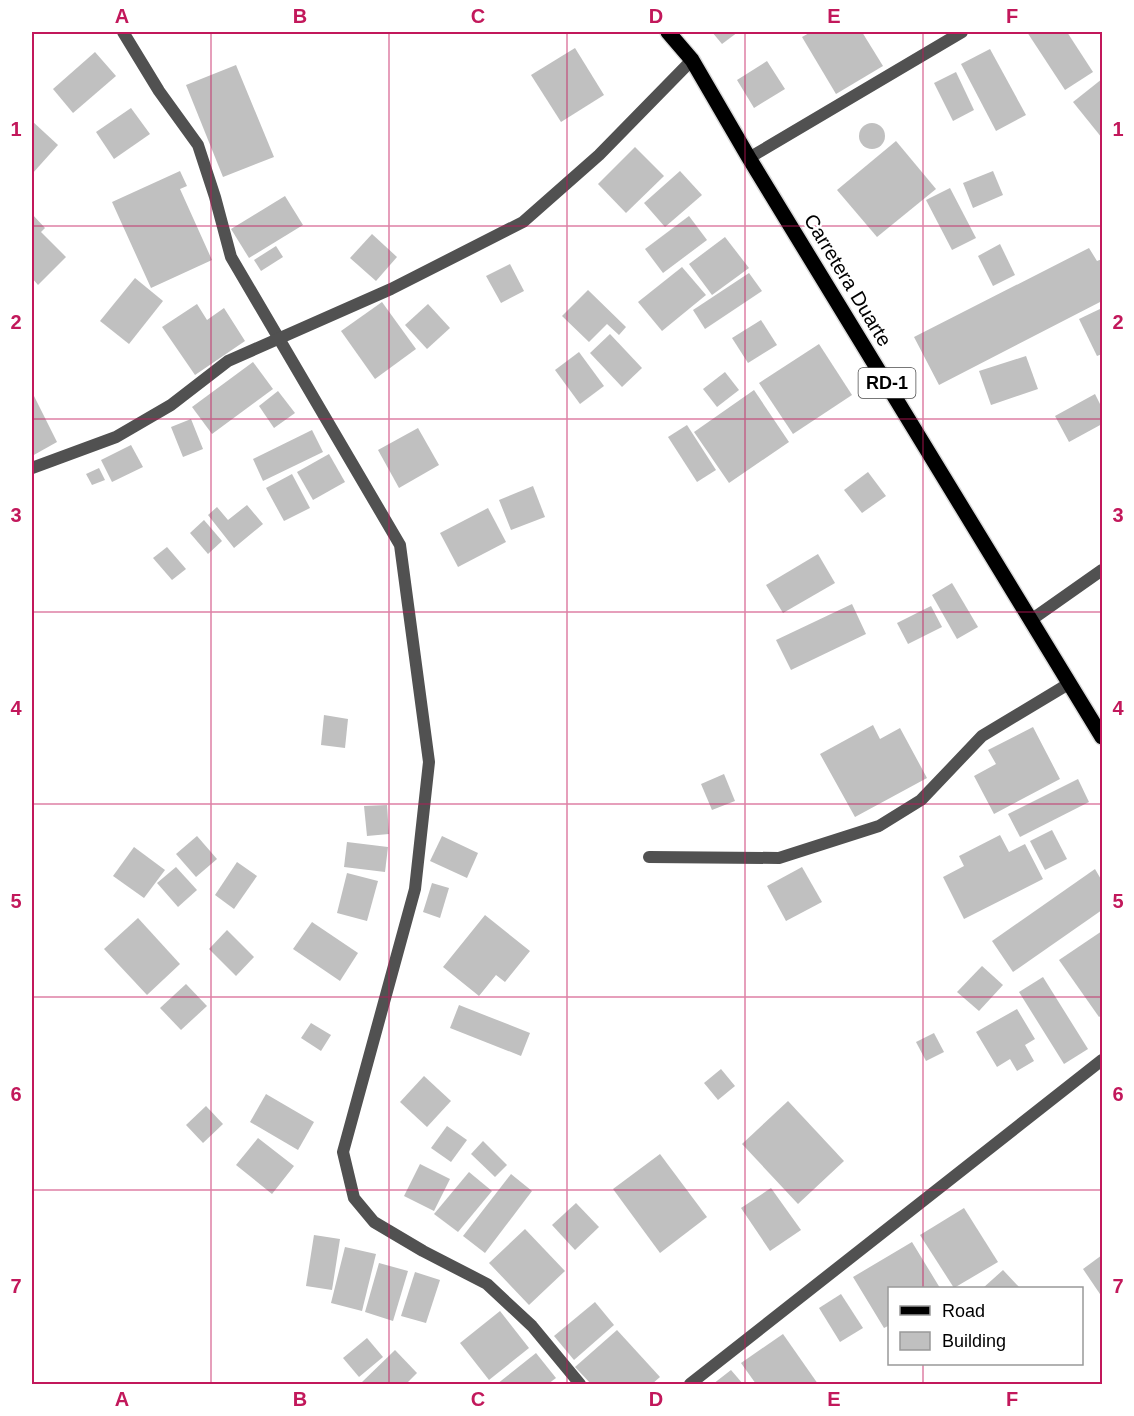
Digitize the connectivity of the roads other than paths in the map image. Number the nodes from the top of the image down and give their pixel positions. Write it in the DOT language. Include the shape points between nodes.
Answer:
graph roads {
  1 [pos="123,32"];
  2 [pos="668,32"];
  3 [pos="962,32"];
  4 [pos="692,60"];
  5 [pos="750,158"];
  6 [pos="278,339"];
  7 [pos="32,468"];
  8 [pos="1102,570"];
  9 [pos="1031,620"];
  10 [pos="1070,683"];
  11 [pos="1102,737"];
  12 [pos="649,857"];
  13 [pos="1102,1060"];
  14 [pos="580,1384"];
  15 [pos="690,1384"];
  1 -- 6 [label="street" via="198,145 231,257"];
  2 -- 4 [label="main road, Carretera Duarte / RD-1"];
  3 -- 5 [label="street"];
  4 -- 5 [label="main road, Carretera Duarte / RD-1"];
  4 -- 6 [label="street" via="599,155 523,222 390,289"];
  5 -- 9 [label="main road, Carretera Duarte / RD-1"];
  6 -- 7 [label="street" via="228,361 171,405 116,437"];
  6 -- 14 [label="street" via="400,545 429,762 415,889 343,1152 354,1198 374,1222 487,1284 532,1326"];
  8 -- 9 [label="street"];
  9 -- 10 [label="main road, Carretera Duarte / RD-1"];
  10 -- 11 [label="main road, Carretera Duarte / RD-1"];
  10 -- 12 [label="street" via="982,736 921,800 879,826 779,858"];
  13 -- 15 [label="street"];
}
